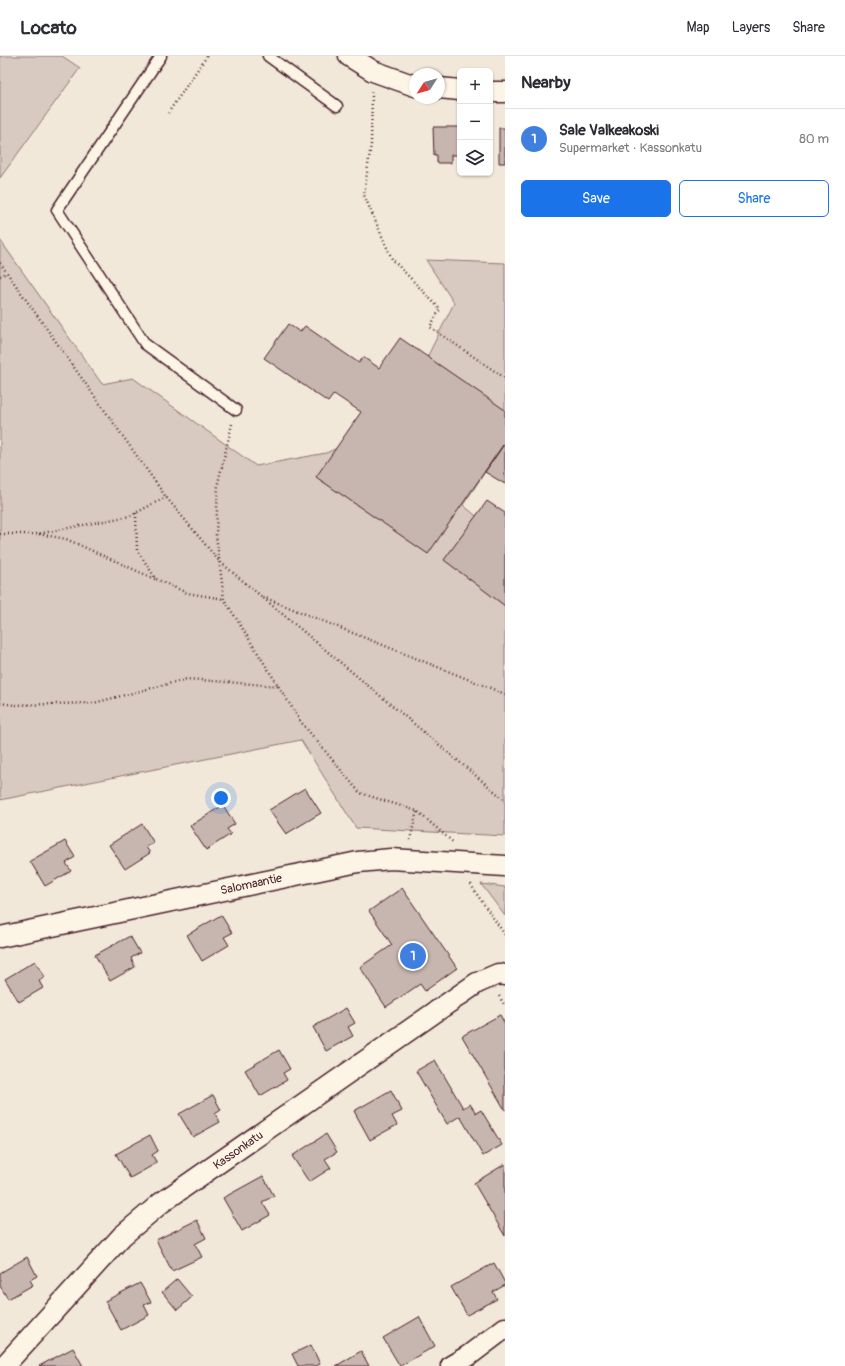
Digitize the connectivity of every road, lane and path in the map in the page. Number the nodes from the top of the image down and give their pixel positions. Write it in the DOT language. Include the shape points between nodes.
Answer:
graph roads {
  1 [pos="161,56"];
  2 [pos="207,56"];
  3 [pos="268,56"];
  4 [pos="349,56"];
  5 [pos="373,71"];
  6 [pos="409,84"];
  7 [pos="445,89"];
  8 [pos="457,90"];
  9 [pos="493,92"];
  10 [pos="505,92"];
  11 [pos="338,106"];
  12 [pos="168,113"];
  13 [pos="0,263"];
  14 [pos="7,273"];
  15 [pos="0,276"];
  16 [pos="505,378"];
  17 [pos="236,410"];
  18 [pos="166,497"];
  19 [pos="136,513"];
  20 [pos="0,534"];
  21 [pos="37,534"];
  22 [pos="219,561"];
  23 [pos="156,579"];
  24 [pos="261,596"];
  25 [pos="224,599"];
  26 [pos="278,686"];
  27 [pos="505,694"];
  28 [pos="0,703"];
  29 [pos="505,800"];
  30 [pos="417,811"];
  31 [pos="410,841"];
  32 [pos="462,863"];
  33 [pos="505,866"];
  34 [pos="505,935"];
  35 [pos="0,937"];
  36 [pos="505,975"];
  37 [pos="505,1328"];
  38 [pos="4,1366"];
  39 [pos="451,1366"];
  1 -- 17 [label="lane" via="57,210 145,344"];
  2 -- 12 [label="path"];
  3 -- 11 [label="lane"];
  4 -- 5 [label="street"];
  5 -- 6 [label="street"];
  5 -- 16 [label="path" via="371,144 364,195 392,259 440,309 430,327"];
  7 -- 8 [label="street"];
  9 -- 10 [label="street"];
  13 -- 14 [label="path"];
  14 -- 15 [label="path"];
  14 -- 18 [label="path"];
  17 -- 22 [label="path" via="218,483 216,534"];
  18 -- 19 [label="path"];
  18 -- 22 [label="path"];
  19 -- 21 [label="path"];
  19 -- 23 [label="path" via="137,550"];
  20 -- 21 [label="path"];
  21 -- 23 [label="path" via="66,539"];
  22 -- 24 [label="path"];
  22 -- 25 [label="path"];
  23 -- 25 [label="path" via="187,593"];
  24 -- 27 [label="path"];
  24 -- 29 [label="path"];
  25 -- 26 [label="path"];
  26 -- 28 [label="path" via="187,678 94,703"];
  26 -- 30 [label="path" via="301,722 360,794"];
  30 -- 31 [label="path"];
  30 -- 32 [label="path" via="454,842"];
  32 -- 33 [label="street, Salomaantie"];
  32 -- 34 [label="path" via="474,890"];
  32 -- 35 [label="street, Salomaantie" via="391,859 358,862"];
  36 -- 38 [label="street, Kassonkatu" via="498,974 477,983 161,1203 122,1236"];
  37 -- 39 [label="street"];
}
